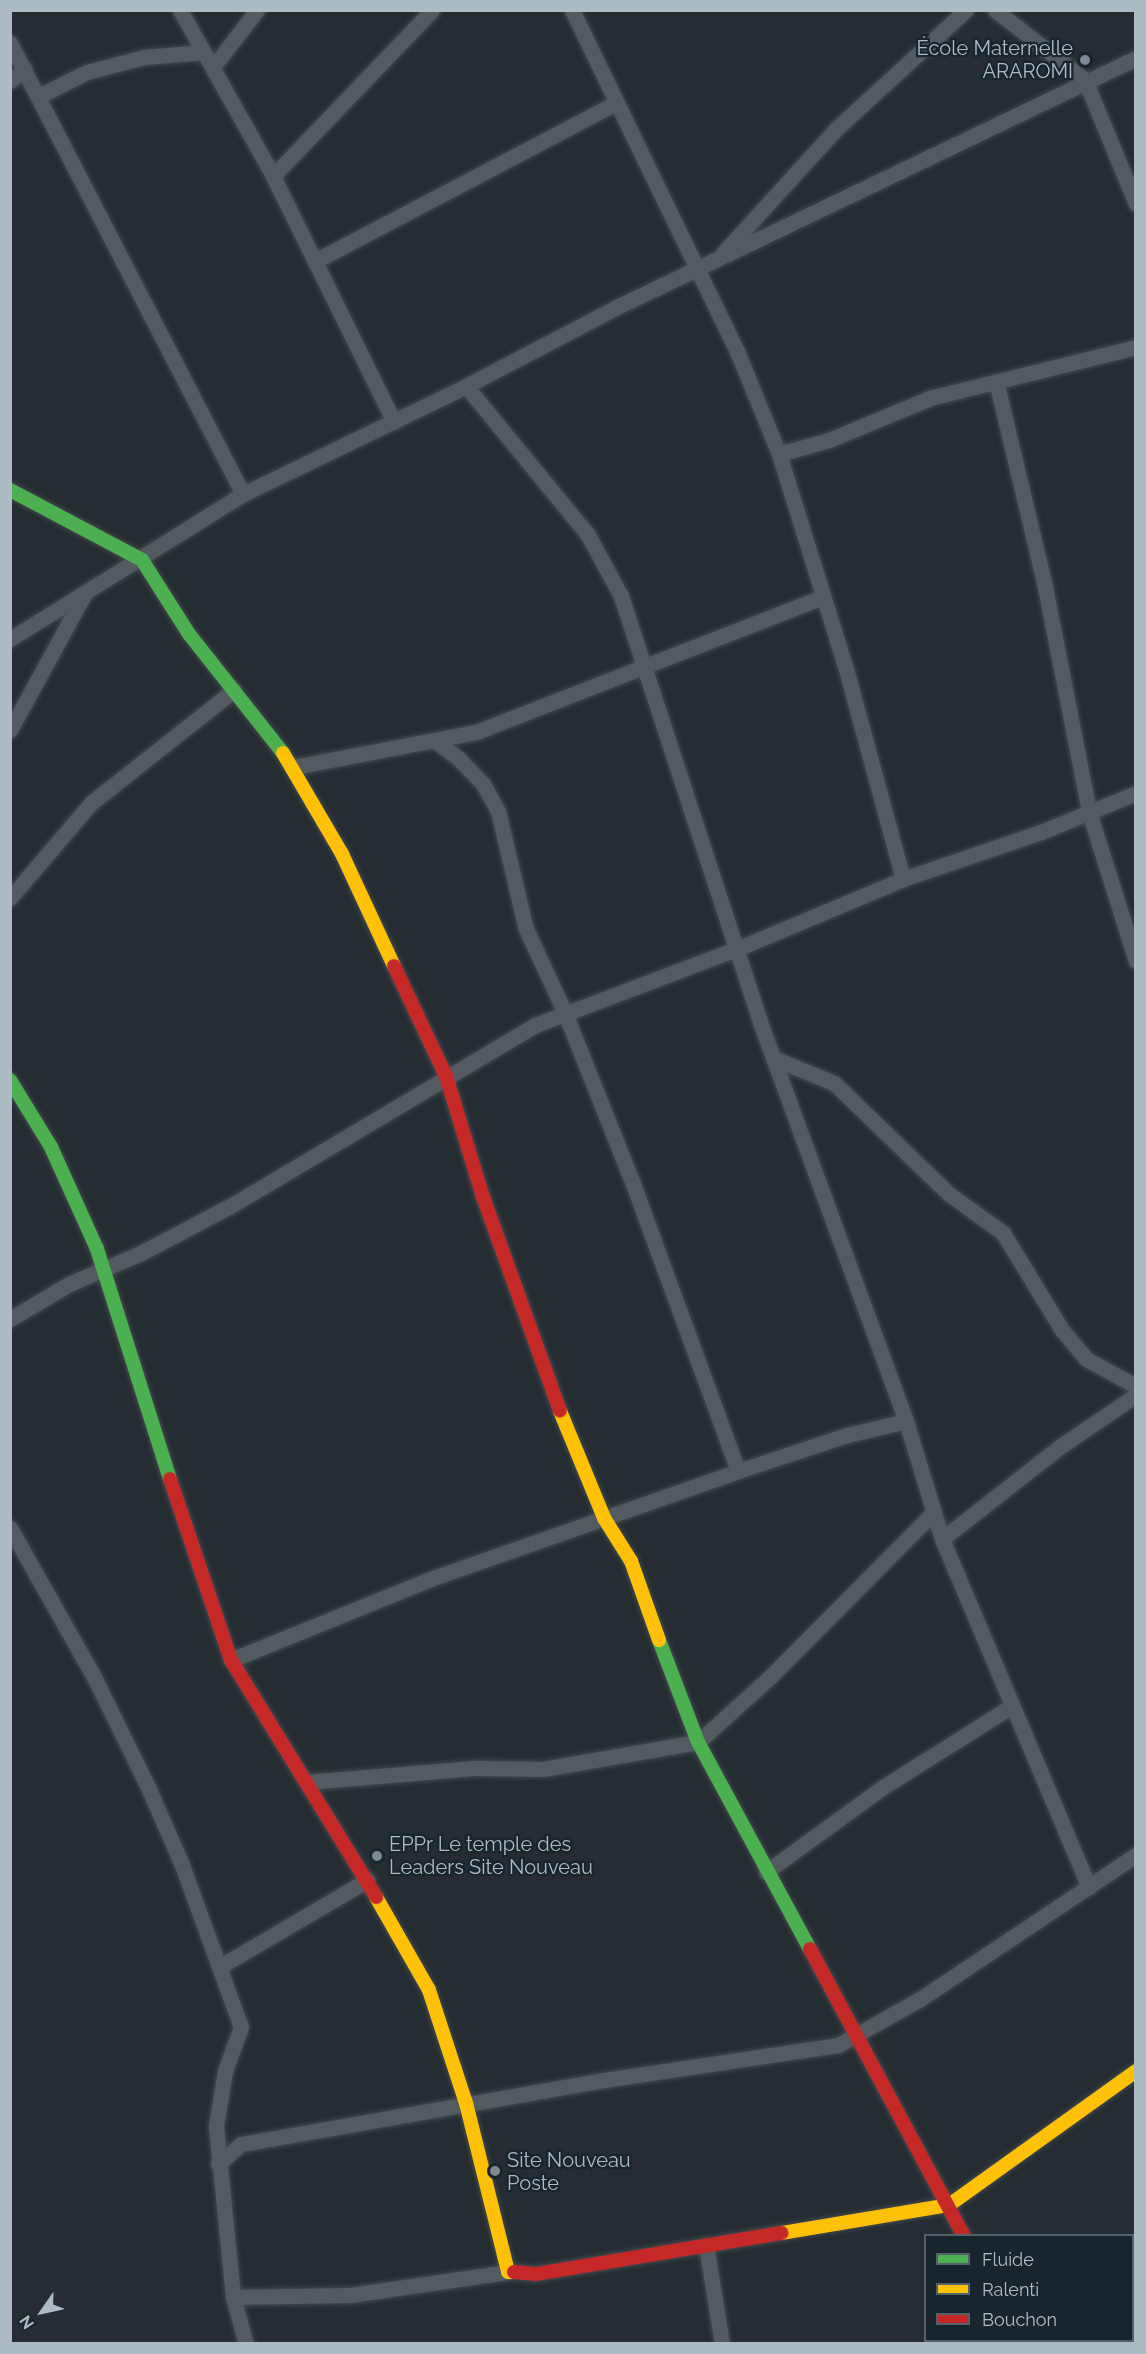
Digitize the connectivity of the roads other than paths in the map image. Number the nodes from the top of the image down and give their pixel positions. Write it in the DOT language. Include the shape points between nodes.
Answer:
graph roads {
  1 [pos="180,10"];
  2 [pos="257,10"];
  3 [pos="432,10"];
  4 [pos="572,10"];
  5 [pos="966,10"];
  6 [pos="995,10"];
  7 [pos="10,43"];
  8 [pos="204,52"];
  9 [pos="1136,58"];
  10 [pos="213,67"];
  11 [pos="25,69"];
  12 [pos="10,81"];
  13 [pos="1085,81"];
  14 [pos="39,96"];
  15 [pos="616,104"];
  16 [pos="273,176"];
  17 [pos="1136,204"];
  18 [pos="719,258"];
  19 [pos="315,261"];
  20 [pos="697,268"];
  21 [pos="1136,347"];
  22 [pos="997,384"];
  23 [pos="466,386"];
  24 [pos="393,422"];
  25 [pos="779,454"];
  26 [pos="10,490"];
  27 [pos="243,494"];
  28 [pos="142,560"];
  29 [pos="84,595"];
  30 [pos="824,597"];
  31 [pos="10,639"];
  32 [pos="644,669"];
  33 [pos="234,690"];
  34 [pos="10,730"];
  35 [pos="434,740"];
  36 [pos="294,768"];
  37 [pos="1136,793"];
  38 [pos="1089,812"];
  39 [pos="903,879"];
  40 [pos="10,898"];
  41 [pos="739,948"];
  42 [pos="1136,961"];
  43 [pos="565,1013"];
  44 [pos="773,1058"];
  45 [pos="446,1076"];
  46 [pos="10,1080"];
  47 [pos="104,1269"];
  48 [pos="10,1319"];
  49 [pos="1136,1386"];
  50 [pos="1136,1395"];
  51 [pos="906,1421"];
  52 [pos="738,1471"];
  53 [pos="933,1513"];
  54 [pos="604,1518"];
  55 [pos="10,1528"];
  56 [pos="942,1539"];
  57 [pos="231,1660"];
  58 [pos="1010,1707"];
  59 [pos="698,1743"];
  60 [pos="307,1782"];
  61 [pos="1136,1855"];
  62 [pos="766,1872"];
  63 [pos="366,1880"];
  64 [pos="1089,1887"];
  65 [pos="219,1967"];
  66 [pos="856,2036"];
  67 [pos="1136,2072"];
  68 [pos="466,2103"];
  69 [pos="218,2164"];
  70 [pos="949,2205"];
  71 [pos="964,2234"];
  72 [pos="705,2246"];
  73 [pos="508,2272"];
  74 [pos="233,2297"];
  75 [pos="246,2343"];
  76 [pos="722,2343"];
  1 -- 8 [label="street"];
  2 -- 10 [label="street"];
  3 -- 16 [label="street"];
  4 -- 15 [label="street"];
  5 -- 18 [label="street" via="836,129"];
  6 -- 13 [label="street"];
  7 -- 11 [label="street"];
  8 -- 10 [label="street"];
  8 -- 14 [label="street" via="144,57 87,72"];
  9 -- 13 [label="street"];
  10 -- 16 [label="street"];
  11 -- 12 [label="street"];
  11 -- 14 [label="street"];
  13 -- 17 [label="street"];
  13 -- 18 [label="street"];
  14 -- 27 [label="street"];
  15 -- 19 [label="street"];
  15 -- 20 [label="street"];
  16 -- 19 [label="street"];
  18 -- 20 [label="street"];
  19 -- 24 [label="street"];
  20 -- 23 [label="street"];
  20 -- 25 [label="street" via="737,351"];
  21 -- 22 [label="street"];
  22 -- 25 [label="street" via="930,398 829,440"];
  22 -- 38 [label="street" via="1045,587"];
  23 -- 24 [label="street"];
  23 -- 32 [label="street" via="588,535 621,597"];
  24 -- 27 [label="street"];
  25 -- 30 [label="street"];
  26 -- 28 [label="street"];
  27 -- 28 [label="street"];
  28 -- 29 [label="street"];
  28 -- 33 [label="street" via="189,634"];
  29 -- 31 [label="street"];
  29 -- 34 [label="street"];
  30 -- 32 [label="street"];
  30 -- 39 [label="street"];
  32 -- 35 [label="street" via="476,732"];
  32 -- 41 [label="street"];
  33 -- 36 [label="street"];
  33 -- 40 [label="street" via="91,803"];
  35 -- 36 [label="street"];
  35 -- 43 [label="street" via="483,784 498,812 526,929"];
  36 -- 45 [label="street" via="342,854"];
  37 -- 38 [label="street"];
  38 -- 39 [label="street"];
  38 -- 42 [label="street"];
  39 -- 41 [label="street"];
  41 -- 43 [label="street"];
  41 -- 44 [label="street"];
  43 -- 45 [label="street" via="535,1025"];
  43 -- 52 [label="street" via="632,1181"];
  44 -- 49 [label="street" via="834,1083 949,1194 1003,1233 1062,1330 1086,1359"];
  44 -- 51 [label="street"];
  45 -- 47 [label="street" via="232,1205"];
  45 -- 54 [label="street" via="483,1197 547,1379"];
  46 -- 47 [label="street" via="51,1148"];
  47 -- 48 [label="street" via="69,1284"];
  47 -- 57 [label="street" via="148,1416"];
  50 -- 56 [label="street" via="1058,1448"];
  51 -- 52 [label="street" via="847,1435"];
  51 -- 53 [label="street"];
  52 -- 54 [label="street"];
  53 -- 56 [label="street"];
  53 -- 59 [label="street" via="770,1677"];
  54 -- 57 [label="street" via="433,1578"];
  54 -- 59 [label="street" via="631,1560 673,1685"];
  55 -- 65 [label="street" via="95,1679 148,1787"];
  56 -- 58 [label="street"];
  57 -- 60 [label="street"];
  58 -- 62 [label="street" via="883,1787"];
  58 -- 64 [label="street"];
  59 -- 60 [label="street" via="543,1769 474,1768"];
  59 -- 62 [label="street"];
  60 -- 63 [label="street"];
  61 -- 64 [label="street"];
  62 -- 66 [label="street"];
  63 -- 65 [label="street"];
  63 -- 68 [label="street" via="429,1990"];
  64 -- 66 [label="street" via="920,1999"];
  65 -- 69 [label="street" via="241,2027 225,2071 216,2126"];
  66 -- 68 [label="street" via="838,2045"];
  66 -- 70 [label="street"];
  67 -- 70 [label="street"];
  68 -- 69 [label="street" via="241,2144"];
  68 -- 73 [label="street"];
  69 -- 74 [label="street"];
  70 -- 71 [label="street"];
  70 -- 72 [label="street"];
  72 -- 73 [label="street" via="536,2274"];
  72 -- 76 [label="street"];
  73 -- 74 [label="street" via="350,2295"];
  74 -- 75 [label="street"];
}
